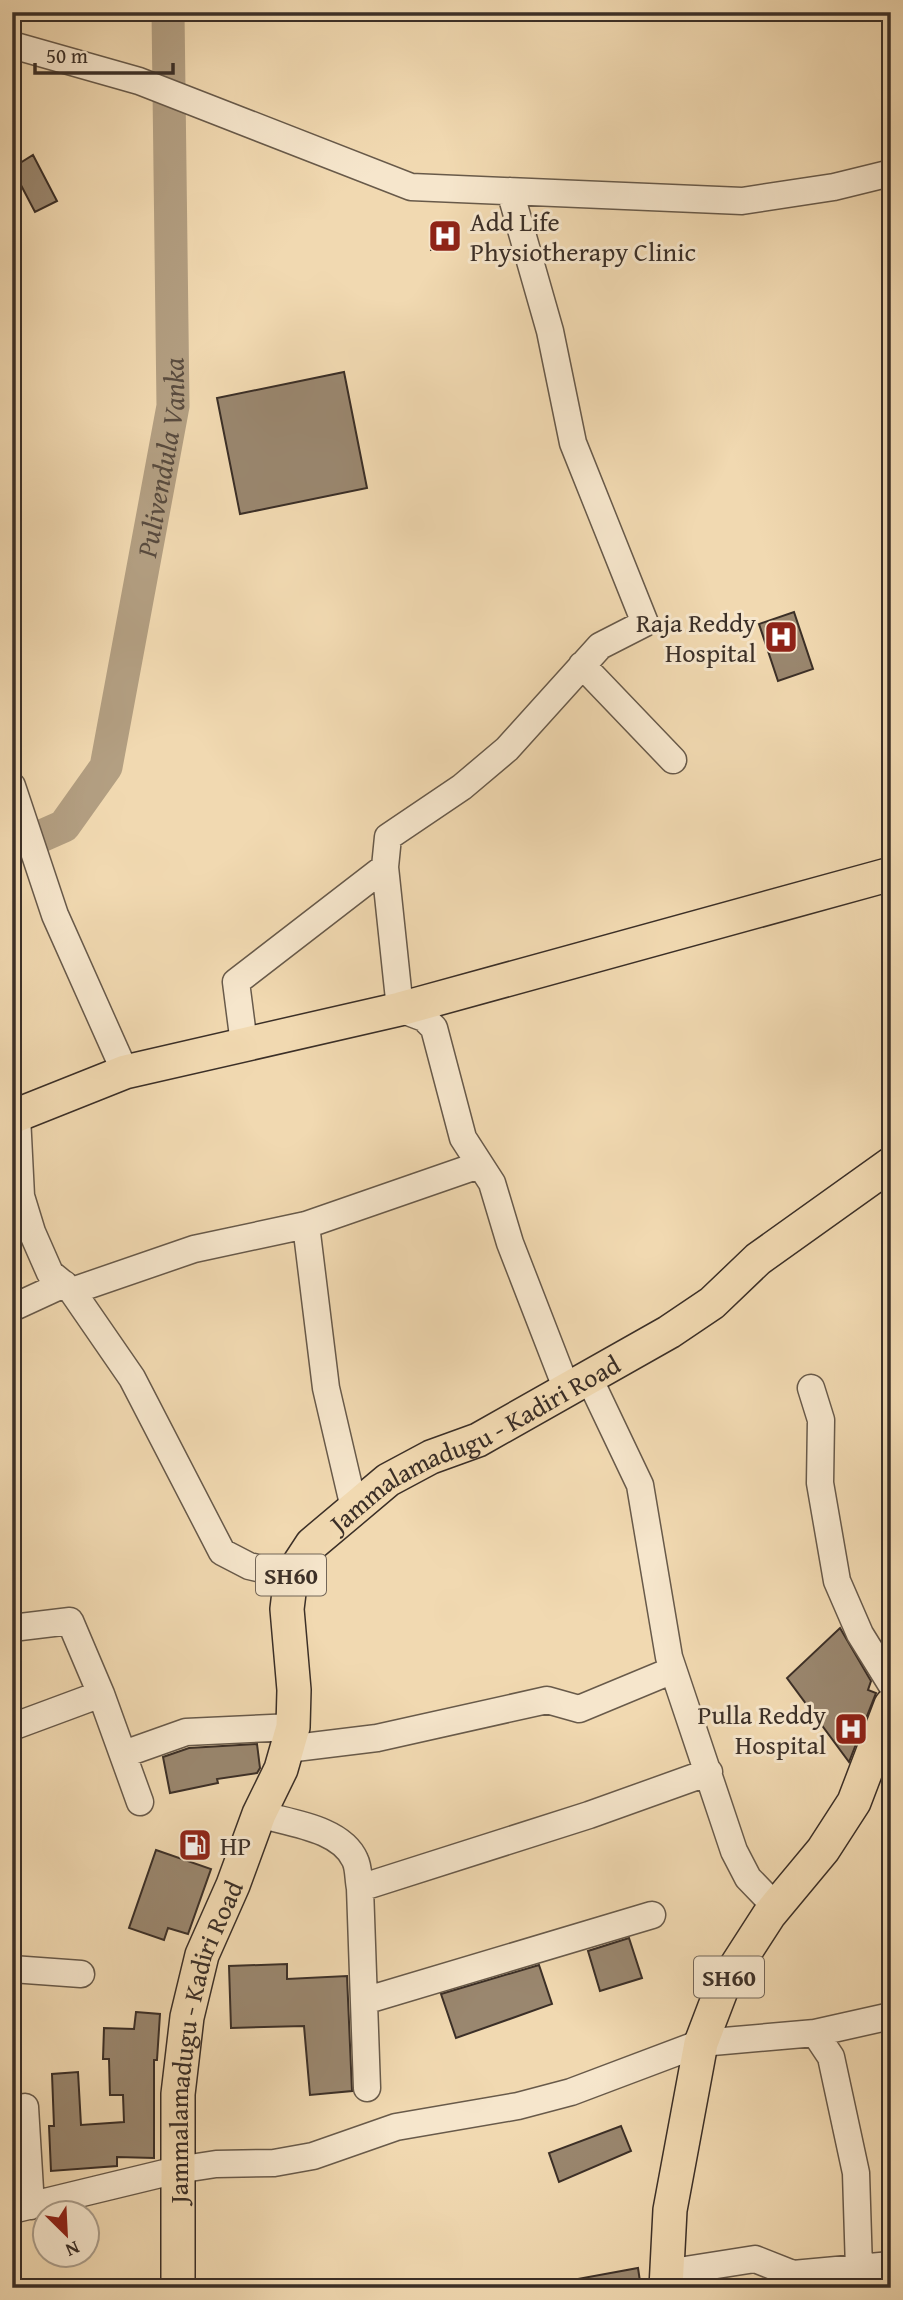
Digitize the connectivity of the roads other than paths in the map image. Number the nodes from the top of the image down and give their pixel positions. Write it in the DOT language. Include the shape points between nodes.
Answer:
graph roads {
  1 [pos="12,45"];
  2 [pos="891,173"];
  3 [pos="510,191"];
  4 [pos="582,665"];
  5 [pos="673,760"];
  6 [pos="12,786"];
  7 [pos="385,867"];
  8 [pos="891,874"];
  9 [pos="400,1009"];
  10 [pos="244,1044"];
  11 [pos="125,1072"];
  12 [pos="14,1116"];
  13 [pos="891,1164"];
  14 [pos="478,1165"];
  15 [pos="306,1225"];
  16 [pos="68,1287"];
  17 [pos="12,1308"];
  18 [pos="578,1384"];
  19 [pos="811,1388"];
  20 [pos="354,1508"];
  21 [pos="291,1576"];
  22 [pos="12,1628"];
  23 [pos="673,1670"];
  24 [pos="891,1684"];
  25 [pos="101,1695"];
  26 [pos="891,1705"];
  27 [pos="12,1727"];
  28 [pos="290,1738"];
  29 [pos="124,1754"];
  30 [pos="709,1772"];
  31 [pos="140,1802"];
  32 [pos="259,1814"];
  33 [pos="360,1888"];
  34 [pos="776,1907"];
  35 [pos="652,1915"];
  36 [pos="12,1969"];
  37 [pos="81,1974"];
  38 [pos="364,2001"];
  39 [pos="891,2015"];
  40 [pos="815,2033"];
  41 [pos="701,2043"];
  42 [pos="367,2088"];
  43 [pos="12,2109"];
  44 [pos="177,2170"];
  45 [pos="21,2208"];
  46 [pos="891,2264"];
  47 [pos="859,2269"];
  48 [pos="666,2281"];
  49 [pos="178,2288"];
  1 -- 3 [label="street" via="139,81 411,187"];
  2 -- 3 [label="street" via="742,201"];
  3 -- 4 [label="street" via="550,331 573,443 645,623 600,646"];
  4 -- 5 [label="street"];
  4 -- 7 [label="street" via="507,749 462,787 388,837"];
  6 -- 11 [label="street" via="55,915"];
  7 -- 9 [label="street"];
  7 -- 10 [label="street" via="236,982"];
  8 -- 9 [label="main road"];
  9 -- 10 [label="main road"];
  9 -- 14 [label="street" via="424,1018 433,1028 463,1138"];
  10 -- 11 [label="main road"];
  11 -- 12 [label="main road"];
  12 -- 16 [label="street" via="21,1196 32,1232 50,1273"];
  13 -- 18 [label="main road, Jammalamadugu - Kadiri Road / SH60" via="758,1259 712,1303"];
  14 -- 15 [label="street"];
  14 -- 18 [label="street" via="492,1183 510,1242"];
  15 -- 16 [label="street" via="194,1249"];
  15 -- 20 [label="street" via="327,1388"];
  16 -- 17 [label="street"];
  16 -- 21 [label="street" via="132,1378 222,1552 249,1566"];
  18 -- 20 [label="main road, Jammalamadugu - Kadiri Road / SH60" via="478,1440 431,1457 388,1480"];
  18 -- 23 [label="street" via="640,1485"];
  19 -- 24 [label="street" via="821,1420 820,1483 837,1581 860,1634"];
  20 -- 21 [label="main road, Jammalamadugu - Kadiri Road / SH60" via="312,1544"];
  21 -- 28 [label="main road, Jammalamadugu - Kadiri Road / SH60" via="286,1609 294,1690"];
  22 -- 25 [label="street" via="70,1621"];
  23 -- 28 [label="street" via="579,1709 547,1700 377,1738"];
  23 -- 30 [label="street"];
  25 -- 27 [label="street"];
  25 -- 29 [label="street"];
  26 -- 34 [label="main road, SH60" via="854,1802 823,1850"];
  28 -- 29 [label="street" via="186,1732"];
  28 -- 32 [label="main road, Jammalamadugu - Kadiri Road / SH60"];
  29 -- 31 [label="street"];
  30 -- 33 [label="street"];
  30 -- 34 [label="street" via="734,1851 748,1878"];
  32 -- 33 [label="street" via="343,1844 356,1861"];
  32 -- 44 [label="main road, Jammalamadugu - Kadiri Road / SH60" via="202,1955 187,2017 178,2094"];
  33 -- 38 [label="street"];
  34 -- 41 [label="main road, SH60" via="722,1988"];
  35 -- 38 [label="street"];
  36 -- 37 [label="street"];
  38 -- 42 [label="street"];
  39 -- 40 [label="street"];
  40 -- 41 [label="street"];
  40 -- 47 [label="street" via="831,2057 856,2173"];
  41 -- 44 [label="street" via="571,2092 519,2106 396,2127 313,2156"];
  41 -- 48 [label="main road, SH60" via="670,2210"];
  43 -- 45 [label="street" via="25,2107"];
  44 -- 45 [label="street"];
  44 -- 49 [label="main road, Jammalamadugu - Kadiri Road / SH60"];
  46 -- 47 [label="street"];
  47 -- 48 [label="street" via="793,2274 755,2259"];
}
